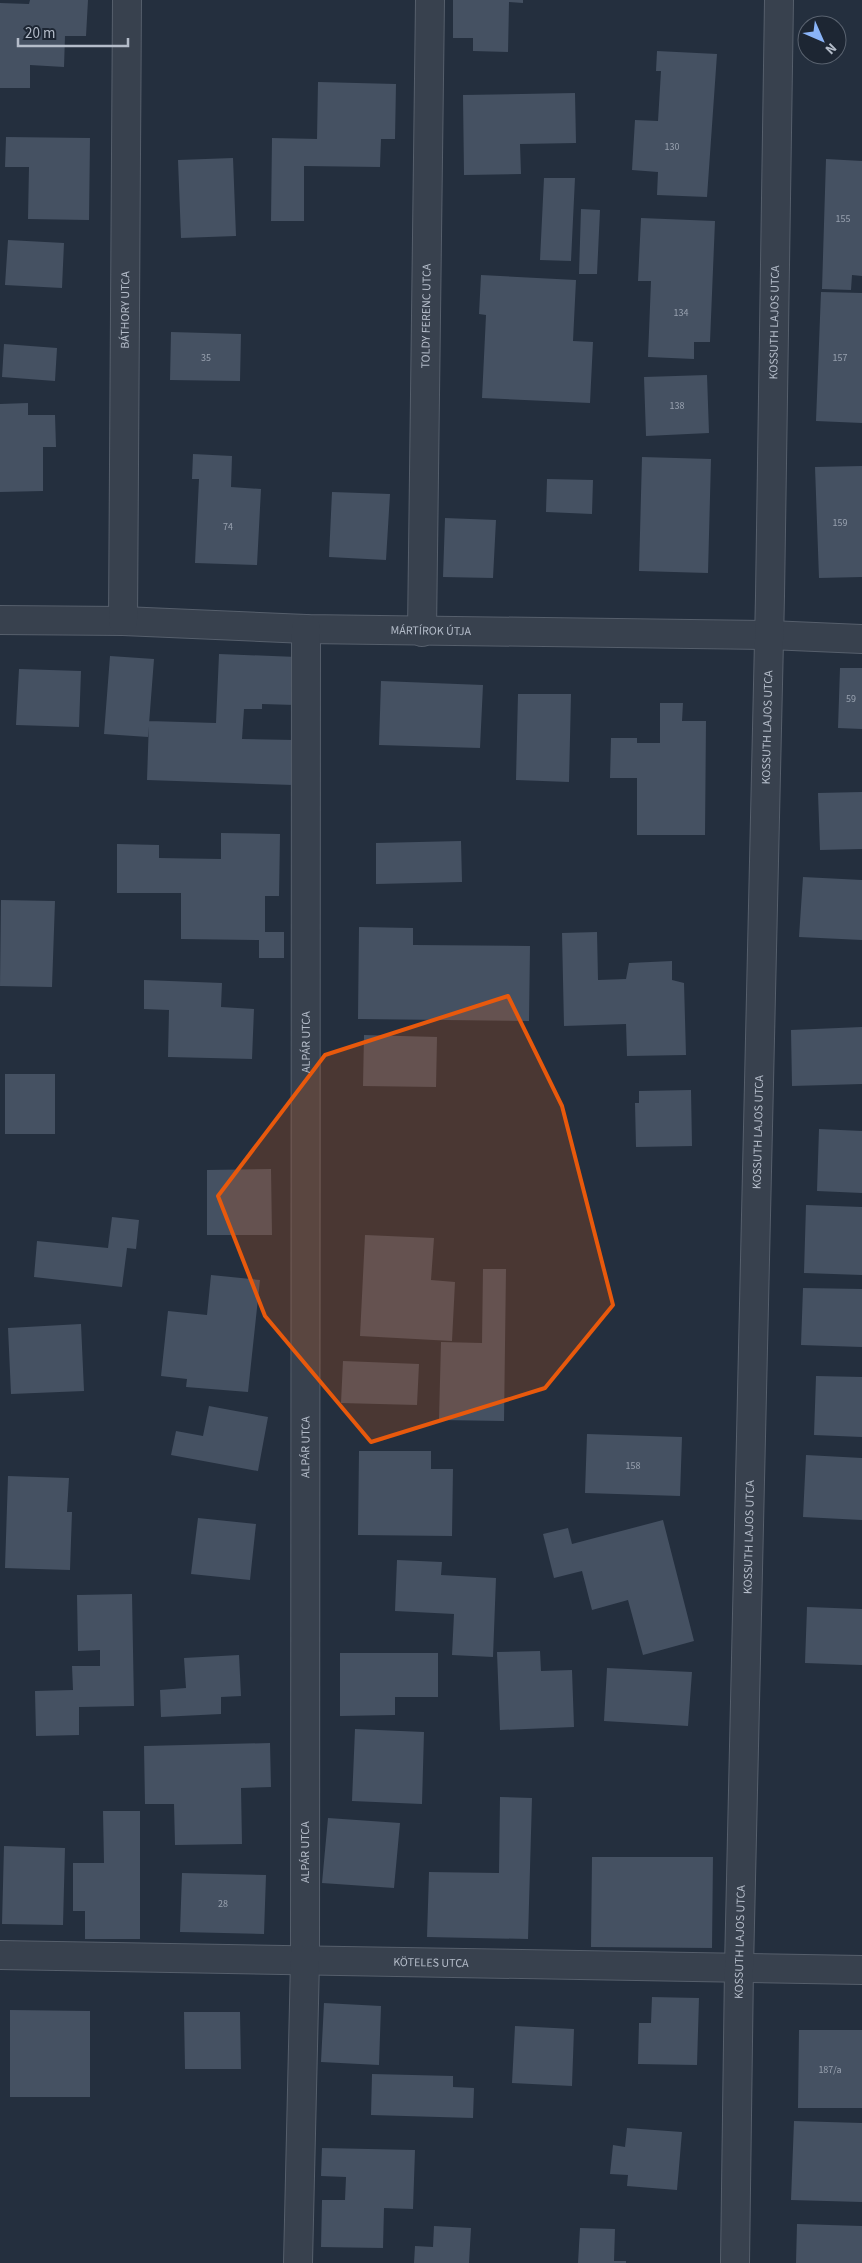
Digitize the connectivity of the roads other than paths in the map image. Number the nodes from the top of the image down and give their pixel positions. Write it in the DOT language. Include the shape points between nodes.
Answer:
graph roads {
  1 [pos="127,0"];
  2 [pos="430,0"];
  3 [pos="779,0"];
  4 [pos="0,620"];
  5 [pos="123,621"];
  6 [pos="306,630"];
  7 [pos="422,632"];
  8 [pos="769,635"];
  9 [pos="862,639"];
  10 [pos="0,1955"];
  11 [pos="305,1960"];
  12 [pos="739,1968"];
  13 [pos="862,1970"];
  14 [pos="298,2263"];
  15 [pos="735,2263"];
  1 -- 5 [label="street, BÁTHORY UTCA"];
  2 -- 7 [label="street, TOLDY FERENC UTCA"];
  3 -- 8 [label="street, KOSSUTH LAJOS UTCA"];
  4 -- 5 [label="street, MÁRTÍROK ÚTJA"];
  5 -- 6 [label="street, MÁRTÍROK ÚTJA"];
  6 -- 7 [label="street, MÁRTÍROK ÚTJA"];
  6 -- 11 [label="street, ALPÁR UTCA"];
  7 -- 8 [label="street, MÁRTÍROK ÚTJA"];
  8 -- 9 [label="street, MÁRTÍROK ÚTJA"];
  8 -- 12 [label="street, KOSSUTH LAJOS UTCA"];
  10 -- 11 [label="street, KÖTELES UTCA"];
  11 -- 12 [label="street, KÖTELES UTCA"];
  11 -- 14 [label="street, ALPÁR UTCA"];
  12 -- 13 [label="street, KÖTELES UTCA"];
  12 -- 15 [label="street, KOSSUTH LAJOS UTCA"];
}
